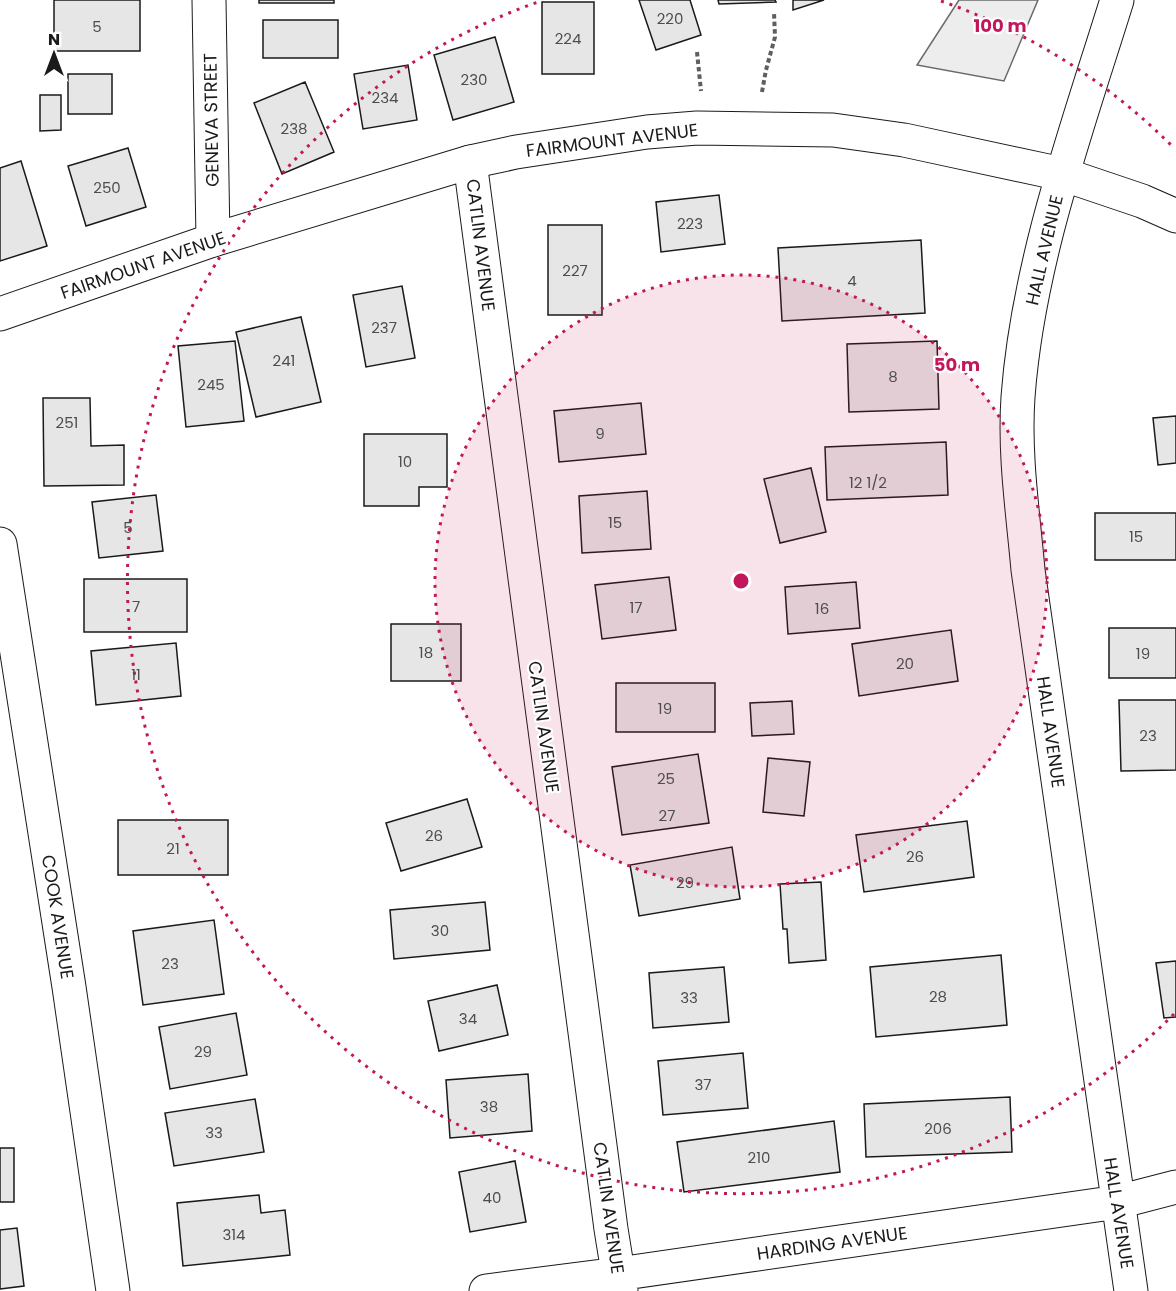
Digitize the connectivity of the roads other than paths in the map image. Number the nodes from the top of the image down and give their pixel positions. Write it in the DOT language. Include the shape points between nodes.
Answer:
graph roads {
  1 [pos="209,0"];
  2 [pos="1117,0"];
  3 [pos="470,162"];
  4 [pos="1062,174"];
  5 [pos="1176,216"];
  6 [pos="213,240"];
  7 [pos="0,314"];
  8 [pos="0,544"];
  9 [pos="1176,1187"];
  10 [pos="1118,1202"];
  11 [pos="620,1282"];
  12 [pos="113,1291"];
  13 [pos="486,1291"];
  14 [pos="1131,1291"];
  1 -- 6 [label="street, GENEVA STREET"];
  2 -- 4 [label="street"];
  3 -- 4 [label="street, FAIRMOUNT AVENUE" via="647,132 697,128 833,130 904,140"];
  3 -- 6 [label="street, FAIRMOUNT AVENUE"];
  3 -- 11 [label="street, CATLIN AVENUE"];
  4 -- 5 [label="street, FAIRMOUNT AVENUE"];
  4 -- 10 [label="street, HALL AVENUE" via="1032,293 1018,399 1017,457 1028,570"];
  6 -- 7 [label="street, FAIRMOUNT AVENUE"];
  8 -- 12 [label="street, COOK AVENUE"];
  9 -- 10 [label="street, HARDING AVENUE"];
  10 -- 11 [label="street, HARDING AVENUE"];
  10 -- 14 [label="street, HALL AVENUE"];
  11 -- 13 [label="street, HARDING AVENUE"];
}
